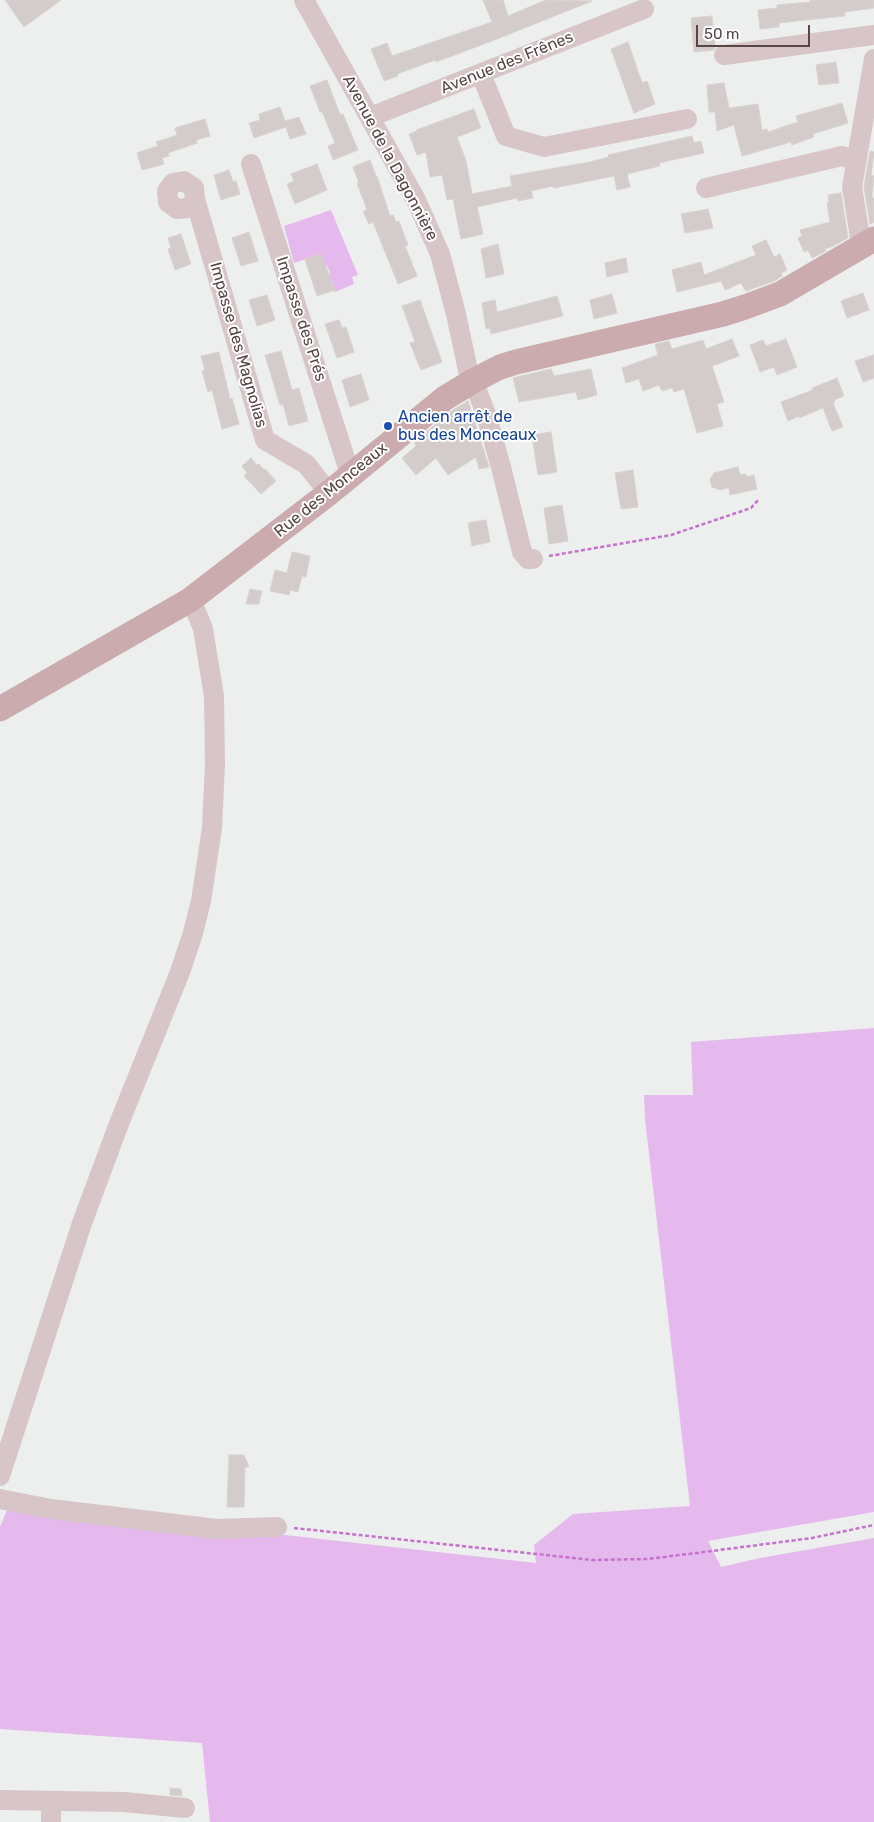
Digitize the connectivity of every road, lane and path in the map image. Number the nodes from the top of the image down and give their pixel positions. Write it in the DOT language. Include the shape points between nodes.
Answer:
graph roads {
  1 [pos="304,0"];
  2 [pos="644,9"];
  3 [pos="874,35"];
  4 [pos="724,55"];
  5 [pos="874,59"];
  6 [pos="480,74"];
  7 [pos="370,117"];
  8 [pos="687,119"];
  9 [pos="855,160"];
  10 [pos="252,164"];
  11 [pos="706,188"];
  12 [pos="196,198"];
  13 [pos="869,241"];
  14 [pos="473,381"];
  15 [pos="350,474"];
  16 [pos="329,493"];
  17 [pos="759,499"];
  18 [pos="533,559"];
  19 [pos="190,600"];
  20 [pos="0,709"];
  21 [pos="0,1476"];
  22 [pos="0,1499"];
  23 [pos="874,1524"];
  24 [pos="277,1527"];
  25 [pos="0,1800"];
  26 [pos="51,1801"];
  27 [pos="185,1808"];
  28 [pos="50,1822"];
  1 -- 7 [label="street, Avenue de la Dagonnière"];
  2 -- 6 [label="street, Avenue des Frênes"];
  3 -- 4 [label="street"];
  5 -- 9 [label="street"];
  6 -- 7 [label="street, Avenue des Frênes"];
  6 -- 8 [label="street" via="506,136 544,148"];
  7 -- 14 [label="street, Avenue de la Dagonnière" via="416,200 440,254"];
  9 -- 11 [label="street" via="842,156"];
  9 -- 13 [label="street" via="852,187 860,237"];
  10 -- 15 [label="street, Impasse des Prés"];
  12 -- 16 [label="street, Impasse des Magnolias" via="265,440 306,464"];
  13 -- 14 [label="main road, Rue des Monceaux" via="780,294 745,308 516,362"];
  14 -- 15 [label="main road, Rue des Monceaux" via="445,398"];
  14 -- 18 [label="street, Avenue de la Dagonnière" via="486,414 522,552 528,559"];
  15 -- 16 [label="main road, Rue des Monceaux"];
  16 -- 19 [label="main road, Rue des Monceaux"];
  17 -- 18 [label="path" via="751,508 671,535"];
  19 -- 20 [label="main road, Rue des Monceaux"];
  19 -- 21 [label="street" via="203,629 214,696 213,809 201,902 180,972 82,1223"];
  22 -- 24 [label="street" via="43,1508 218,1529"];
  23 -- 24 [label="path" via="812,1538 704,1552 648,1559 592,1560"];
  25 -- 26 [label="street"];
  26 -- 27 [label="street" via="124,1802"];
  26 -- 28 [label="street"];
}
